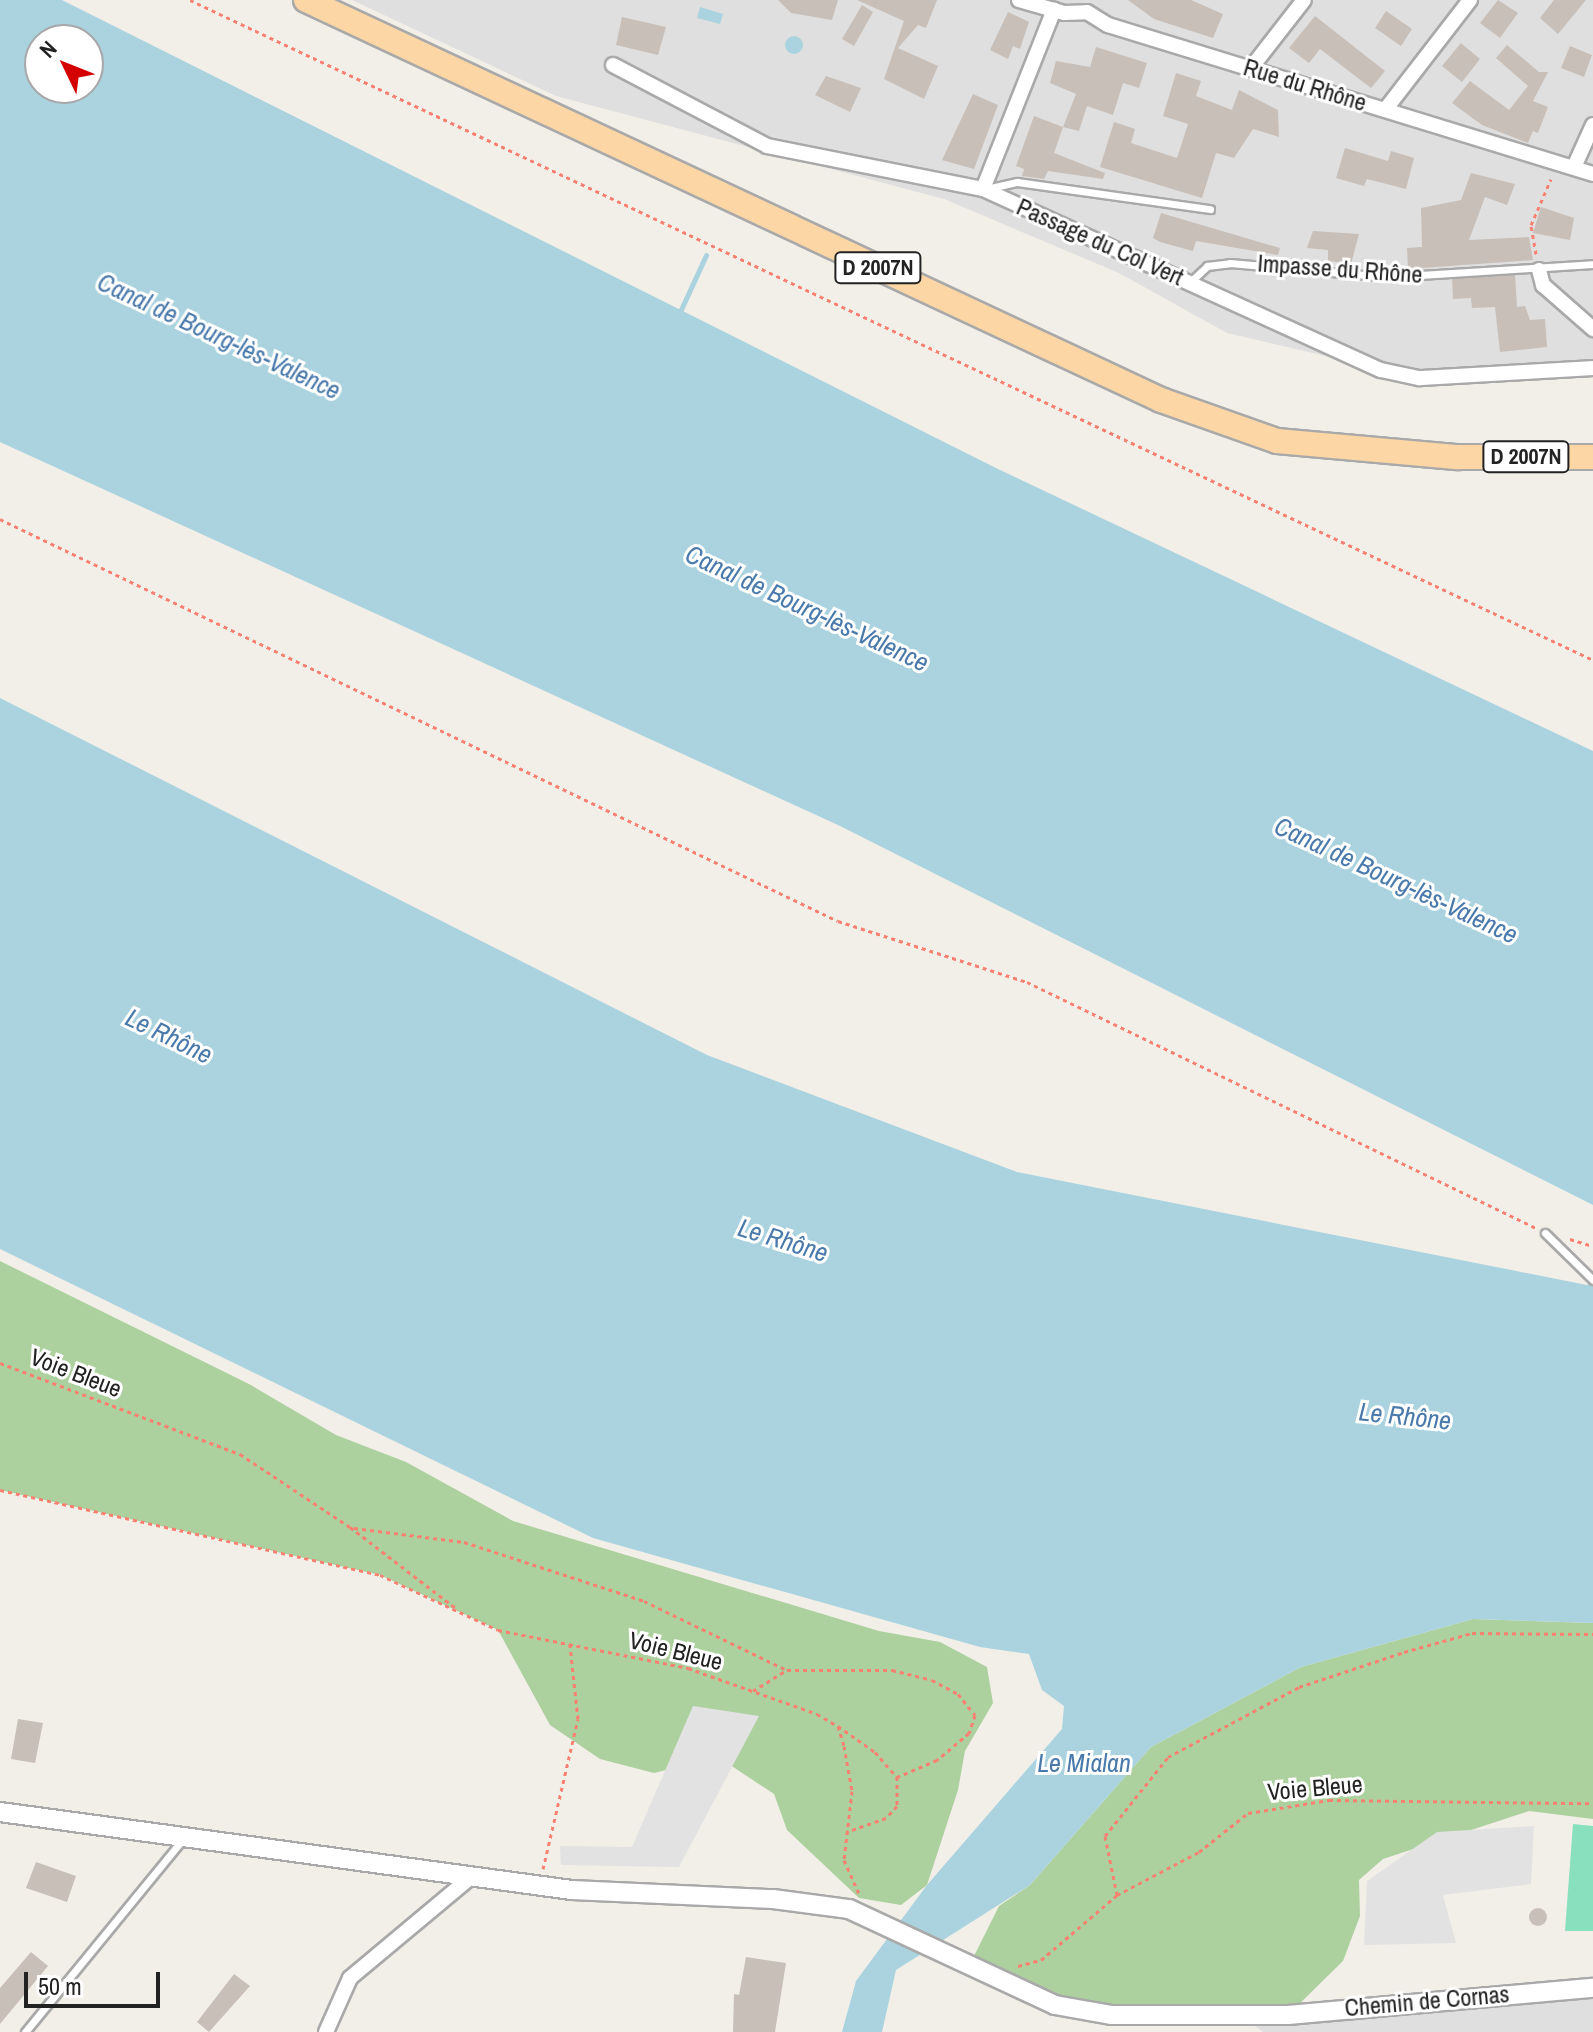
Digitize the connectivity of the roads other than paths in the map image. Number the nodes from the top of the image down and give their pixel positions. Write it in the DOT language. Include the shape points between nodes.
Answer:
graph roads {
  1 [pos="306,0"];
  2 [pos="1019,0"];
  3 [pos="1304,0"];
  4 [pos="1470,0"];
  5 [pos="1092,6"];
  6 [pos="1054,10"];
  7 [pos="613,65"];
  8 [pos="1251,68"];
  9 [pos="1385,110"];
  10 [pos="1593,125"];
  11 [pos="1574,167"];
  12 [pos="1593,174"];
  13 [pos="983,189"];
  14 [pos="1210,209"];
  15 [pos="1593,264"];
  16 [pos="1539,270"];
  17 [pos="1189,283"];
  18 [pos="1593,329"];
  19 [pos="1593,368"];
  20 [pos="1593,457"];
  21 [pos="1545,1233"];
  22 [pos="1593,1280"];
  23 [pos="0,1812"];
  24 [pos="184,1838"];
  25 [pos="472,1876"];
  26 [pos="1593,1988"];
  27 [pos="25,2032"];
  28 [pos="326,2032"];
  1 -- 20 [label="main road, D 2007N" via="1161,400 1262,436 1458,457"];
  2 -- 6 [label="street, Rue du Rhône"];
  3 -- 8 [label="street"];
  4 -- 9 [label="street"];
  5 -- 6 [label="street, Rue du Rhône"];
  5 -- 8 [label="street, Rue du Rhône" via="1108,25"];
  6 -- 13 [label="street"];
  7 -- 13 [label="street, Passage du Col Vert" via="767,146"];
  8 -- 9 [label="street, Rue du Rhône"];
  9 -- 11 [label="street, Rue du Rhône"];
  10 -- 11 [label="street"];
  11 -- 12 [label="street, Rue du Rhône"];
  13 -- 14 [label="lane" via="1017,182"];
  13 -- 17 [label="street, Passage du Col Vert"];
  15 -- 16 [label="lane, Impasse du Rhône"];
  16 -- 17 [label="lane, Impasse du Rhône" via="1388,277 1230,263 1207,266"];
  16 -- 18 [label="street" via="1543,285"];
  17 -- 19 [label="street, Passage du Col Vert" via="1381,370 1420,378"];
  21 -- 22 [label="lane"];
  23 -- 24 [label="street, Chemin de Cornas"];
  24 -- 25 [label="street, Chemin de Cornas"];
  24 -- 27 [label="lane"];
  25 -- 26 [label="street, Chemin de Cornas" via="540,1885 856,1904 938,1952 1055,2005 1112,2015 1288,2015"];
  25 -- 28 [label="street" via="350,1978"];
}
